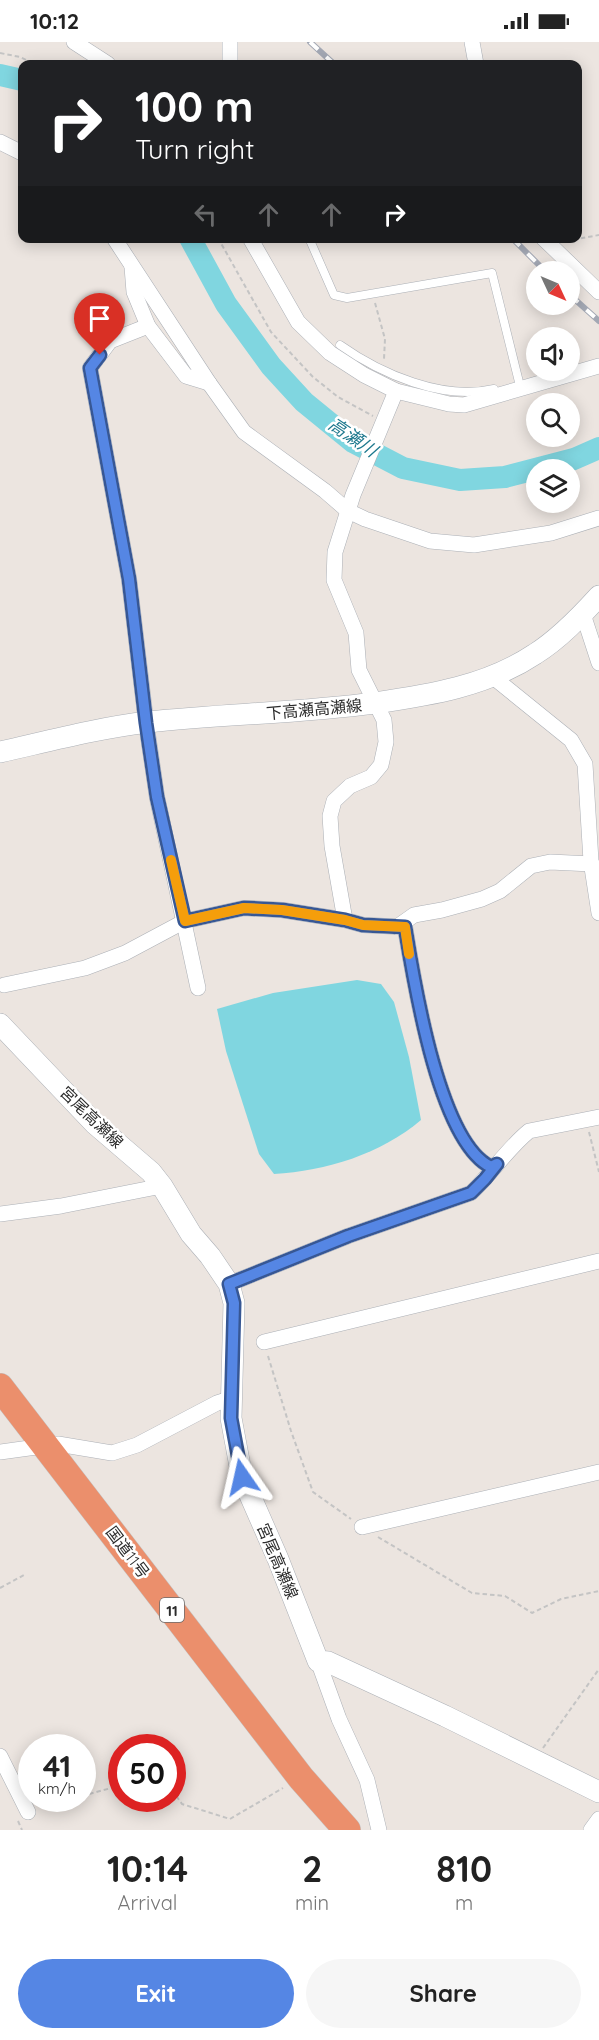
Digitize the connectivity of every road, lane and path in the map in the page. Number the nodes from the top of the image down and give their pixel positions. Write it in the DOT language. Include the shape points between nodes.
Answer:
graph roads {
  1 [pos="74,42"];
  2 [pos="230,42"];
  3 [pos="472,42"];
  4 [pos="0,53"];
  5 [pos="26,60"];
  6 [pos="102,60"];
  7 [pos="230,60"];
  8 [pos="475,60"];
  9 [pos="0,142"];
  10 [pos="18,151"];
  11 [pos="599,235"];
  12 [pos="582,237"];
  13 [pos="117,243"];
  14 [pos="221,243"];
  15 [pos="253,243"];
  16 [pos="311,243"];
  17 [pos="547,243"];
  18 [pos="132,264"];
  19 [pos="599,292"];
  20 [pos="372,294"];
  21 [pos="148,326"];
  22 [pos="340,345"];
  23 [pos="599,366"];
  24 [pos="384,371"];
  25 [pos="209,382"];
  26 [pos="520,386"];
  27 [pos="394,394"];
  28 [pos="376,418"];
  29 [pos="348,511"];
  30 [pos="599,518"];
  31 [pos="599,596"];
  32 [pos="583,614"];
  33 [pos="599,663"];
  34 [pos="493,677"];
  35 [pos="375,703"];
  36 [pos="146,723"];
  37 [pos="0,752"];
  38 [pos="592,864"];
  39 [pos="599,913"];
  40 [pos="345,920"];
  41 [pos="185,921"];
  42 [pos="397,927"];
  43 [pos="4,985"];
  44 [pos="198,988"];
  45 [pos="0,1024"];
  46 [pos="592,1118"];
  47 [pos="497,1164"];
  48 [pos="599,1172"];
  49 [pos="162,1186"];
  50 [pos="0,1214"];
  51 [pos="599,1261"];
  52 [pos="229,1284"];
  53 [pos="264,1342"];
  54 [pos="0,1387"];
  55 [pos="233,1398"];
  56 [pos="46,1445"];
  57 [pos="0,1452"];
  58 [pos="599,1472"];
  59 [pos="362,1527"];
  60 [pos="24,1575"];
  61 [pos="0,1588"];
  62 [pos="599,1591"];
  63 [pos="318,1661"];
  64 [pos="599,1669"];
  65 [pos="0,1756"];
  66 [pos="534,1761"];
  67 [pos="301,1778"];
  68 [pos="18,1792"];
  69 [pos="599,1792"];
  70 [pos="186,1805"];
  71 [pos="599,1819"];
  72 [pos="347,1830"];
  73 [pos="379,1830"];
  74 [pos="591,1830"];
  1 -- 6 [label="street"];
  2 -- 7 [label="street"];
  3 -- 8 [label="street"];
  4 -- 5 [label="path"];
  9 -- 10 [label="street"];
  11 -- 12 [label="path"];
  13 -- 18 [label="street"];
  14 -- 28 [label="path" via="271,332 313,377 338,397"];
  15 -- 27 [label="street" via="298,322 330,353"];
  16 -- 20 [label="lane" via="334,295 347,298"];
  17 -- 19 [label="street"];
  18 -- 21 [label="street" via="134,292"];
  18 -- 25 [label="street"];
  20 -- 24 [label="path" via="385,339"];
  20 -- 26 [label="lane" via="492,273"];
  21 -- 25 [label="street" via="186,376"];
  21 -- 36 [label="street" via="110,341 90,368 129,579"];
  22 -- 24 [label="lane"];
  23 -- 26 [label="street"];
  24 -- 26 [label="lane" via="447,390 478,393"];
  25 -- 29 [label="street" via="244,432"];
  26 -- 27 [label="street" via="464,405"];
  27 -- 29 [label="street"];
  29 -- 30 [label="street" via="430,541 474,545 551,533"];
  29 -- 35 [label="street" via="335,552 334,580 356,633 359,670"];
  31 -- 32 [label="main road, 下高瀬高瀬線"];
  32 -- 33 [label="street"];
  32 -- 34 [label="main road, 下高瀬高瀬線" via="536,654"];
  34 -- 35 [label="main road, 下高瀬高瀬線" via="429,695"];
  34 -- 38 [label="street" via="571,740 585,764"];
  35 -- 36 [label="main road, 下高瀬高瀬線"];
  35 -- 40 [label="street" via="384,720 386,742 381,765 371,777 350,786 334,801 330,816"];
  36 -- 37 [label="main road, 下高瀬高瀬線"];
  36 -- 41 [label="street" via="157,797"];
  38 -- 39 [label="street"];
  38 -- 42 [label="street" via="549,862 531,866 500,891 414,915"];
  40 -- 41 [label="street" via="244,908"];
  40 -- 42 [label="street"];
  41 -- 43 [label="street" via="125,954 85,968"];
  41 -- 44 [label="street"];
  42 -- 47 [label="street" via="405,927 416,995 452,1119 482,1163 491,1167"];
  45 -- 49 [label="main road, 宮尾高瀬線"];
  46 -- 47 [label="street" via="529,1131"];
  46 -- 48 [label="path"];
  47 -- 52 [label="street" via="471,1193 348,1236"];
  49 -- 50 [label="street"];
  49 -- 52 [label="main road, 宮尾高瀬線" via="190,1234"];
  51 -- 53 [label="street"];
  52 -- 55 [label="main road, 宮尾高瀬線" via="234,1303"];
  53 -- 59 [label="path" via="313,1492"];
  54 -- 56 [label="highway, 国道11号 / 11"];
  55 -- 56 [label="street" via="137,1445 112,1453"];
  55 -- 63 [label="main road, 宮尾高瀬線" via="231,1418 242,1477"];
  56 -- 57 [label="street"];
  56 -- 67 [label="highway, 国道11号 / 11"];
  58 -- 59 [label="street"];
  59 -- 62 [label="path" via="472,1593 505,1596 532,1612 561,1599"];
  60 -- 61 [label="path"];
  63 -- 66 [label="main road" via="413,1701"];
  63 -- 73 [label="street" via="367,1780"];
  64 -- 66 [label="path"];
  65 -- 68 [label="street"];
  66 -- 69 [label="main road"];
  67 -- 70 [label="path" via="230,1820"];
  67 -- 72 [label="highway, 国道11号 / 11"];
  71 -- 74 [label="street"];
}
